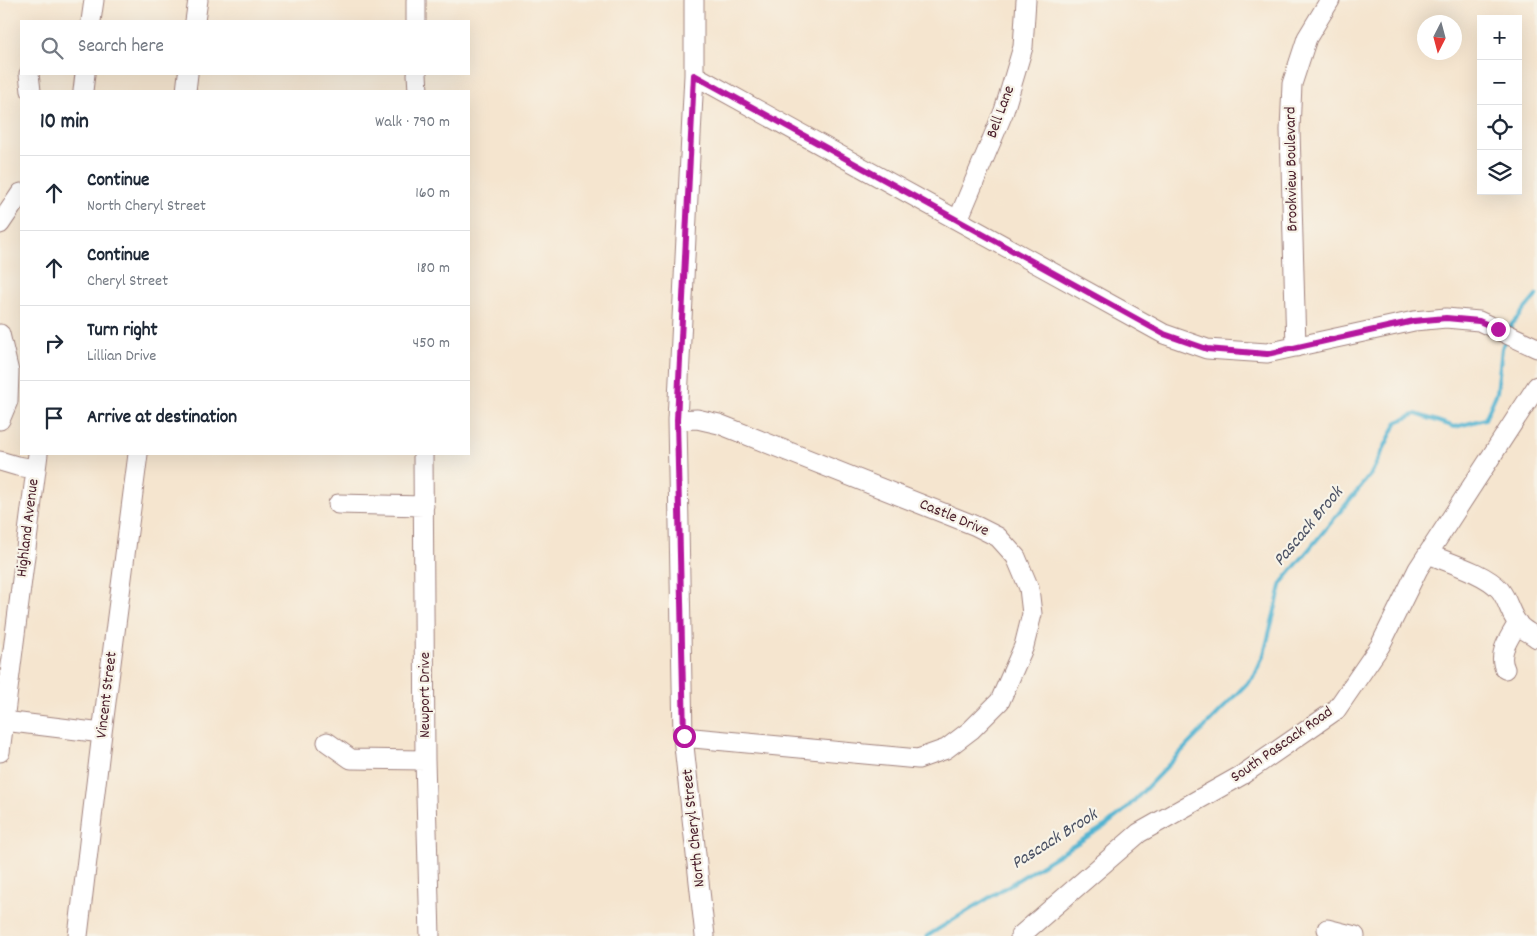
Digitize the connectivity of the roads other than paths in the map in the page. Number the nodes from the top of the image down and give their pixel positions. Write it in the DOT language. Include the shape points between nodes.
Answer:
graph roads {
  1 [pos="94,0"];
  2 [pos="198,0"];
  3 [pos="416,0"];
  4 [pos="694,0"];
  5 [pos="1026,0"];
  6 [pos="1330,0"];
  7 [pos="92,20"];
  8 [pos="195,20"];
  9 [pos="416,20"];
  10 [pos="29,75"];
  11 [pos="85,75"];
  12 [pos="188,75"];
  13 [pos="417,75"];
  14 [pos="694,75"];
  15 [pos="31,90"];
  16 [pos="83,90"];
  17 [pos="186,90"];
  18 [pos="418,90"];
  19 [pos="20,194"];
  20 [pos="958,220"];
  21 [pos="0,224"];
  22 [pos="0,334"];
  23 [pos="1296,347"];
  24 [pos="1537,348"];
  25 [pos="1537,386"];
  26 [pos="0,420"];
  27 [pos="677,420"];
  28 [pos="138,455"];
  29 [pos="423,455"];
  30 [pos="0,461"];
  31 [pos="37,461"];
  32 [pos="338,504"];
  33 [pos="424,506"];
  34 [pos="1428,554"];
  35 [pos="1518,623"];
  36 [pos="1537,638"];
  37 [pos="1505,669"];
  38 [pos="4,721"];
  39 [pos="102,733"];
  40 [pos="684,736"];
  41 [pos="327,742"];
  42 [pos="0,752"];
  43 [pos="425,760"];
  44 [pos="1327,929"];
  45 [pos="78,936"];
  46 [pos="430,936"];
  47 [pos="705,936"];
  48 [pos="1020,936"];
  49 [pos="1355,936"];
  1 -- 7 [label="street"];
  2 -- 8 [label="street"];
  3 -- 9 [label="street"];
  4 -- 14 [label="street, North Cheryl Street"];
  5 -- 20 [label="street, Bell Lane" via="1023,47 1004,111"];
  6 -- 23 [label="street, Brookview Boulevard" via="1307,38 1292,84 1290,130"];
  10 -- 15 [label="street"];
  11 -- 16 [label="street"];
  12 -- 17 [label="street"];
  13 -- 18 [label="street"];
  14 -- 20 [label="street"];
  14 -- 27 [label="street, North Cheryl Street"];
  19 -- 21 [label="street"];
  20 -- 23 [label="street" via="1164,334 1207,349 1267,354"];
  22 -- 26 [label="street" via="9,372 8,401"];
  23 -- 24 [label="street" via="1414,321 1446,318 1479,321"];
  25 -- 34 [label="street, South Pascack Road"];
  27 -- 40 [label="street, North Cheryl Street"];
  27 -- 40 [label="street, Castle Drive" via="719,424 998,537 1016,557 1029,588 1032,614 1024,646 1000,701 946,749 918,758"];
  28 -- 39 [label="street, Vincent Street"];
  29 -- 33 [label="street, Newport Drive"];
  30 -- 31 [label="street" via="17,466"];
  31 -- 38 [label="street, Highland Avenue"];
  32 -- 33 [label="street"];
  33 -- 43 [label="street, Newport Drive"];
  34 -- 35 [label="street" via="1489,580 1506,597"];
  34 -- 48 [label="street, South Pascack Road" via="1380,646 1336,710 1242,774 1139,833"];
  35 -- 36 [label="street"];
  35 -- 37 [label="street" via="1502,654"];
  38 -- 39 [label="street"];
  38 -- 42 [label="street, Highland Avenue"];
  39 -- 45 [label="street, Vincent Street"];
  40 -- 47 [label="street, North Cheryl Street"];
  41 -- 43 [label="street" via="351,759"];
  43 -- 46 [label="street, Newport Drive"];
  44 -- 49 [label="street"];
}
